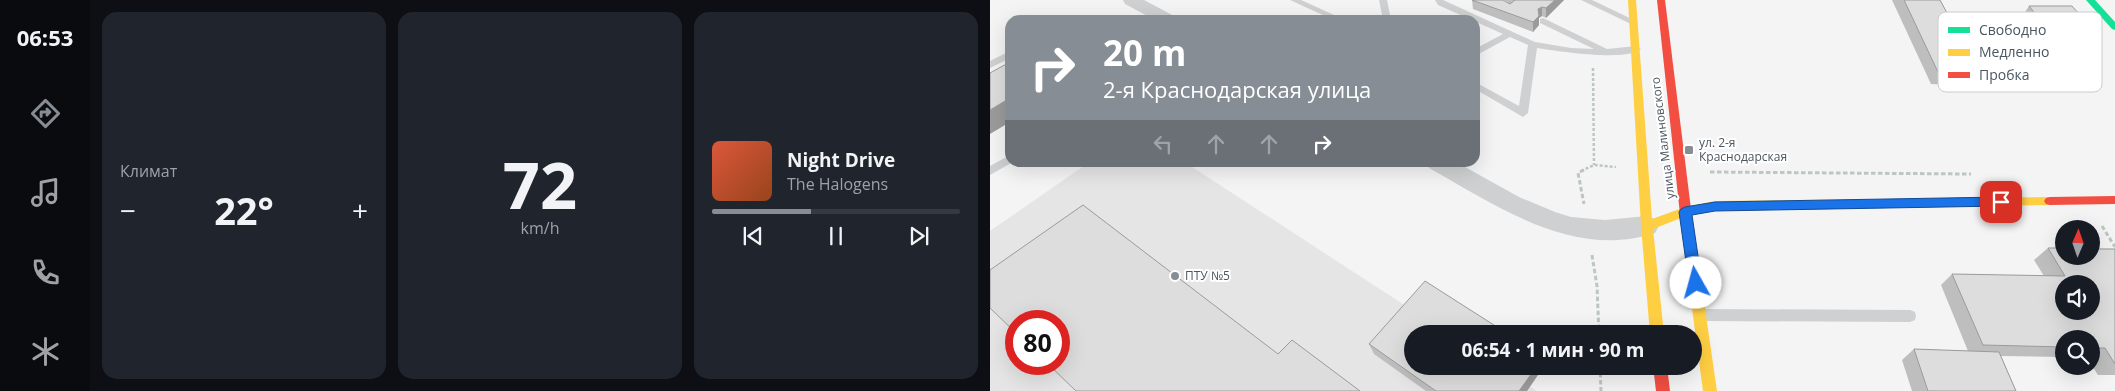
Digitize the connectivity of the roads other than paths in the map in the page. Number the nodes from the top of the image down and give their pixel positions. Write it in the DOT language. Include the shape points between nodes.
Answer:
graph roads {
  1 [pos="1131,0"];
  2 [pos="1294,0"];
  3 [pos="1383,0"];
  4 [pos="1438,0"];
  5 [pos="1584,0"];
  6 [pos="1632,0"];
  7 [pos="1661,0"];
  8 [pos="2090,0"];
  9 [pos="2101,12"];
  10 [pos="2102,13"];
  11 [pos="1159,15"];
  12 [pos="1330,15"];
  13 [pos="1386,15"];
  14 [pos="1469,15"];
  15 [pos="1480,20"];
  16 [pos="1543,22"];
  17 [pos="1634,22"];
  18 [pos="2115,27"];
  19 [pos="1511,33"];
  20 [pos="1533,44"];
  21 [pos="1636,49"];
  22 [pos="1480,50"];
  23 [pos="1607,52"];
  24 [pos="1005,57"];
  25 [pos="990,65"];
  26 [pos="1480,88"];
  27 [pos="1005,162"];
  28 [pos="1446,167"];
  29 [pos="990,171"];
  30 [pos="2115,200"];
  31 [pos="1685,212"];
  32 [pos="1648,226"];
  33 [pos="1700,315"];
  34 [pos="1910,316"];
  35 [pos="1656,325"];
  36 [pos="1661,375"];
  37 [pos="1663,391"];
  38 [pos="1710,391"];
  1 -- 11 [label="street"];
  2 -- 12 [label="lane"];
  3 -- 13 [label="lane"];
  4 -- 14 [label="lane"];
  5 -- 17 [label="lane"];
  6 -- 17 [label="main road, улица Малиновского"];
  7 -- 31 [label="main road, улица Малиновского"];
  8 -- 9 [label="main road"];
  10 -- 18 [label="main road"];
  15 -- 19 [label="lane"];
  16 -- 23 [label="lane"];
  17 -- 21 [label="main road, улица Малиновского"];
  19 -- 20 [label="lane"];
  19 -- 22 [label="lane"];
  20 -- 23 [label="lane" via="1570,51"];
  20 -- 26 [label="lane" via="1523,113"];
  21 -- 23 [label="lane"];
  21 -- 32 [label="main road, улица Малиновского"];
  24 -- 25 [label="lane"];
  27 -- 29 [label="lane"];
  28 -- 32 [label="street" via="1536,215 1561,224 1618,230"];
  30 -- 31 [label="main road" via="1715,206"];
  31 -- 32 [label="main road"];
  31 -- 33 [label="main road, улица Малиновского"];
  32 -- 35 [label="main road, улица Малиновского"];
  33 -- 34 [label="lane"];
  33 -- 38 [label="main road, улица Малиновского"];
  36 -- 37 [label="main road"];
}
